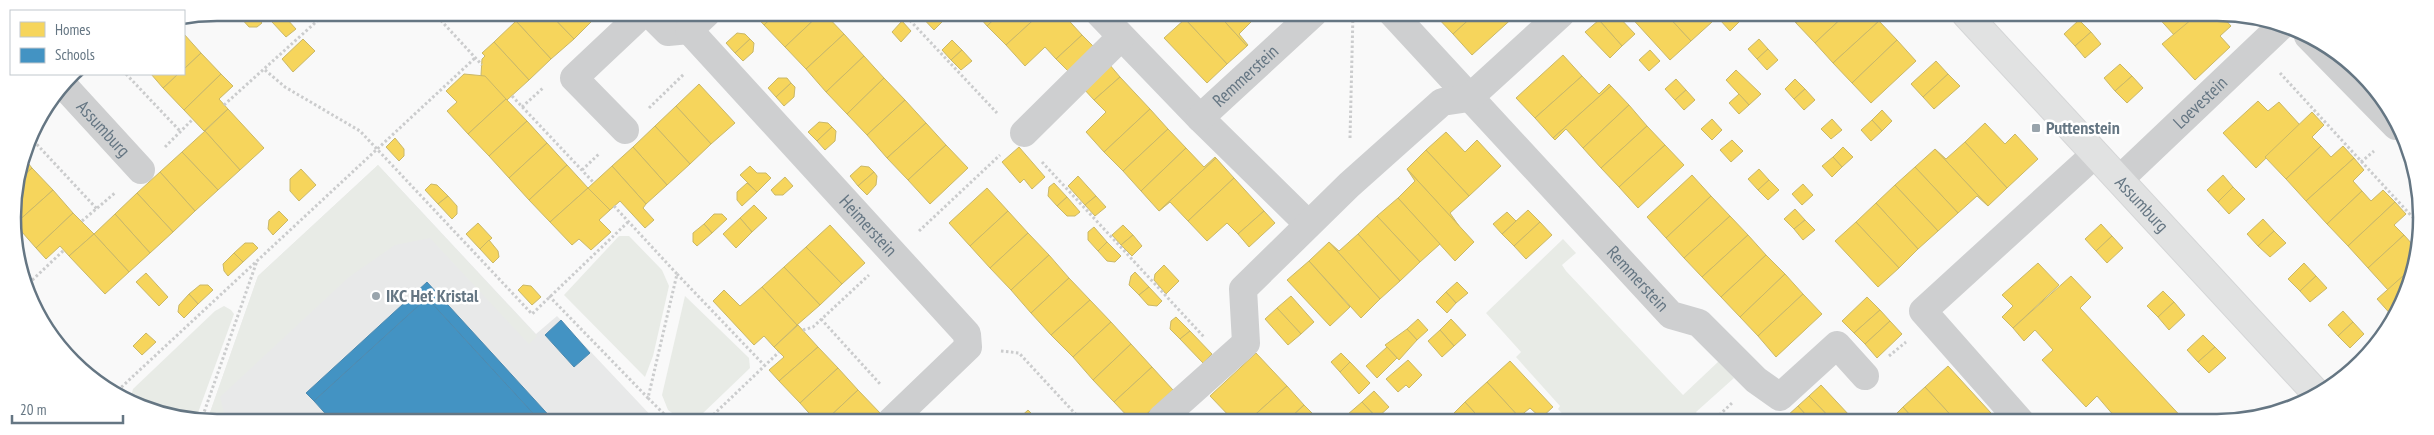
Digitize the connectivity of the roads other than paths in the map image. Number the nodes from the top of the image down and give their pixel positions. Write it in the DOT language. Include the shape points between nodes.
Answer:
graph roads {
  1 [pos="635,21"];
  2 [pos="657,21"];
  3 [pos="698,21"];
  4 [pos="1106,21"];
  5 [pos="1305,21"];
  6 [pos="1398,21"];
  7 [pos="1553,21"];
  8 [pos="1972,21"];
  9 [pos="2276,31"];
  10 [pos="1121,37"];
  11 [pos="2325,54"];
  12 [pos="68,90"];
  13 [pos="1470,98"];
  14 [pos="2382,112"];
  15 [pos="1200,118"];
  16 [pos="625,130"];
  17 [pos="1024,133"];
  18 [pos="2094,155"];
  19 [pos="141,170"];
  20 [pos="2120,179"];
  21 [pos="1308,224"];
  22 [pos="1865,376"];
  23 [pos="2312,389"];
  24 [pos="898,414"];
  25 [pos="1167,414"];
  26 [pos="2014,414"];
  1 -- 16 [label="street" via="574,78"];
  2 -- 3 [label="street, Heimerstein" via="668,32"];
  3 -- 24 [label="street, Heimerstein" via="967,334 968,347"];
  4 -- 10 [label="street, Remmerstein"];
  5 -- 15 [label="street, Remmerstein"];
  6 -- 13 [label="street, Remmerstein"];
  7 -- 13 [label="street"];
  8 -- 18 [label="street, Assumburg"];
  9 -- 20 [label="street, Loevestein"];
  10 -- 15 [label="street, Remmerstein"];
  10 -- 17 [label="street"];
  11 -- 14 [label="street"];
  12 -- 19 [label="street, Assumburg"];
  13 -- 21 [label="street" via="1442,102"];
  13 -- 22 [label="street, Remmerstein" via="1671,314 1699,323 1756,380 1780,397 1838,345"];
  15 -- 21 [label="street, Remmerstein"];
  18 -- 20 [label="street, Assumburg"];
  18 -- 26 [label="street" via="1923,311"];
  20 -- 23 [label="street, Assumburg"];
  21 -- 25 [label="street" via="1243,289 1246,343"];
}
